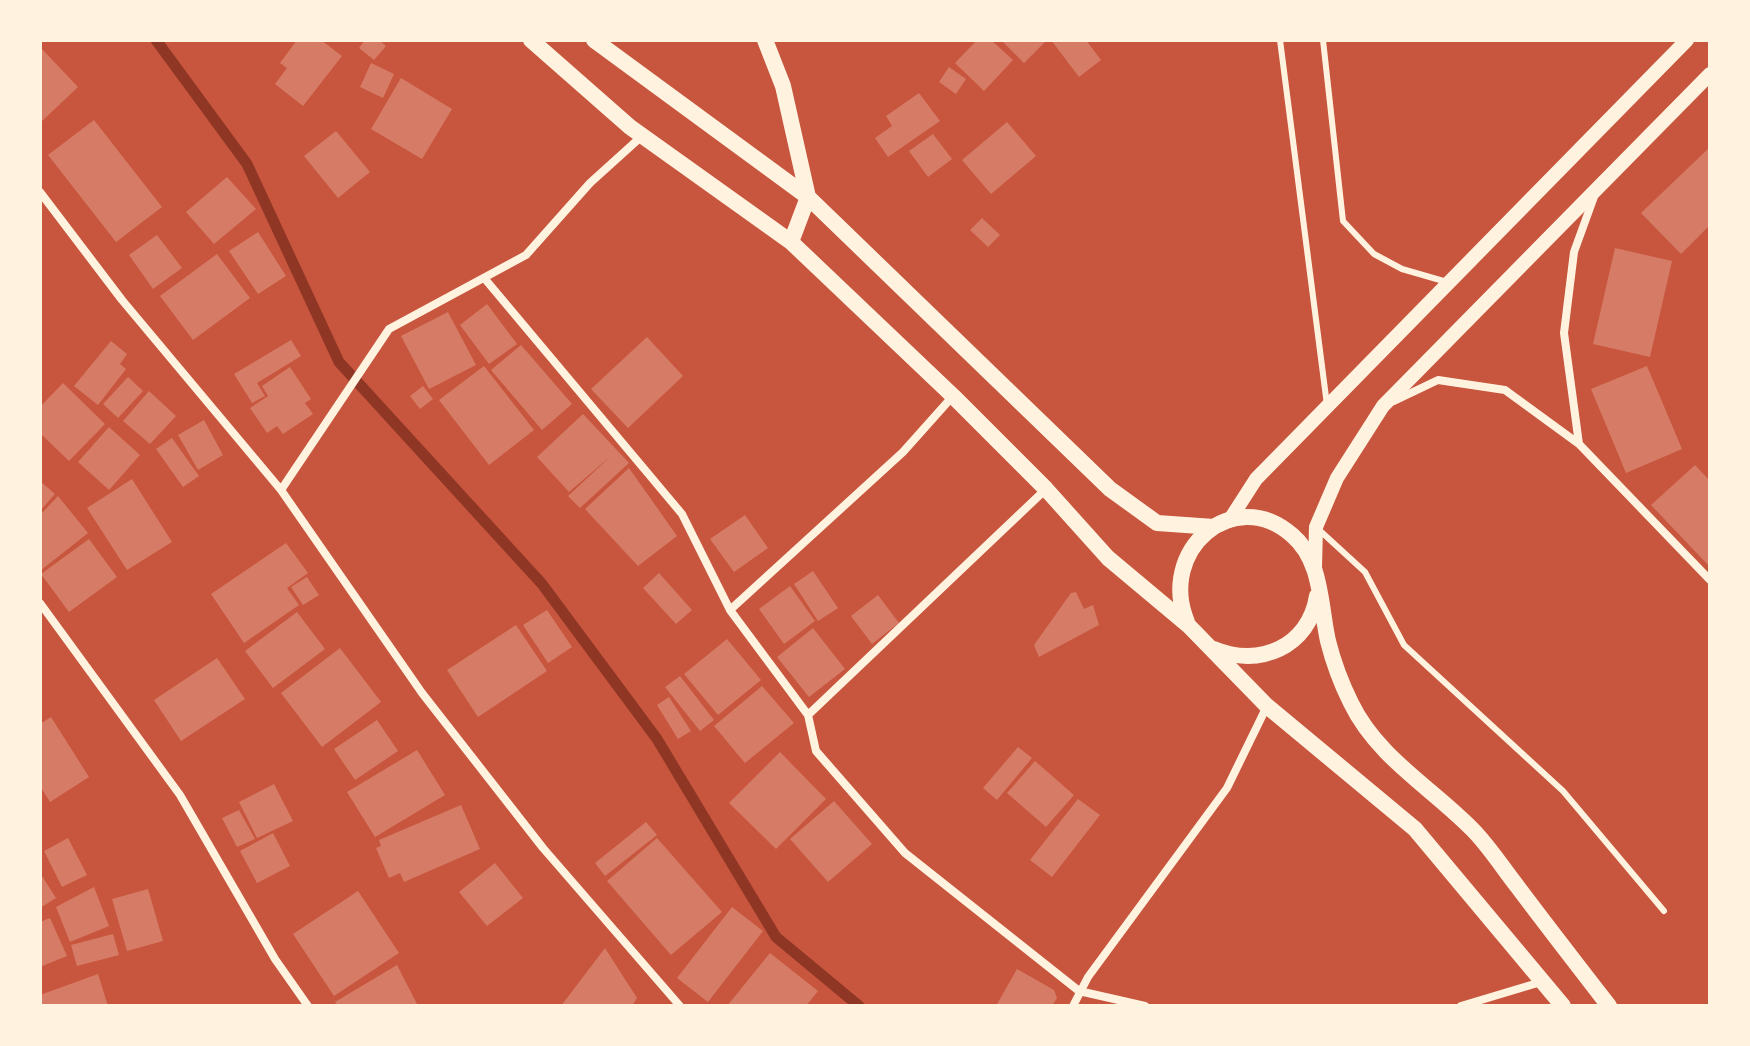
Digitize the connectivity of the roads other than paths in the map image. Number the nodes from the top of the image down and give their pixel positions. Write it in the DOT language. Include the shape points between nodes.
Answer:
graph roads {
  1 [pos="531,40"];
  2 [pos="594,40"];
  3 [pos="765,40"];
  4 [pos="1280,40"];
  5 [pos="1323,40"];
  6 [pos="1687,40"];
  7 [pos="1710,74"];
  8 [pos="642,136"];
  9 [pos="1598,188"];
  10 [pos="40,192"];
  11 [pos="808,197"];
  12 [pos="791,242"];
  13 [pos="485,279"];
  14 [pos="1447,282"];
  15 [pos="953,396"];
  16 [pos="1327,406"];
  17 [pos="1383,406"];
  18 [pos="1579,444"];
  19 [pos="1046,489"];
  20 [pos="281,490"];
  21 [pos="1222,524"];
  22 [pos="1316,527"];
  23 [pos="1315,567"];
  24 [pos="1710,580"];
  25 [pos="1318,591"];
  26 [pos="40,603"];
  27 [pos="730,610"];
  28 [pos="1188,625"];
  29 [pos="1200,639"];
  30 [pos="1267,706"];
  31 [pos="808,715"];
  32 [pos="1664,911"];
  33 [pos="1544,981"];
  34 [pos="1079,991"];
  35 [pos="308,1006"];
  36 [pos="680,1006"];
  37 [pos="1073,1006"];
  38 [pos="1145,1006"];
  39 [pos="1461,1006"];
  40 [pos="1563,1006"];
  41 [pos="1609,1006"];
  1 -- 8 [label="main road"];
  2 -- 11 [label="main road"];
  3 -- 11 [label="main road" via="783,86"];
  4 -- 16 [label="lane"];
  5 -- 14 [label="lane" via="1343,221 1374,254"];
  6 -- 14 [label="street"];
  7 -- 9 [label="street"];
  8 -- 12 [label="main road"];
  8 -- 13 [label="street" via="590,183 526,255"];
  9 -- 17 [label="street"];
  9 -- 18 [label="street" via="1574,252 1564,333"];
  10 -- 20 [label="street"];
  11 -- 12 [label="main road"];
  11 -- 21 [label="main road" via="1110,489 1157,523"];
  12 -- 15 [label="main road"];
  13 -- 20 [label="street" via="389,329"];
  13 -- 27 [label="street" via="682,514"];
  14 -- 16 [label="street"];
  15 -- 19 [label="main road"];
  15 -- 27 [label="street" via="903,452"];
  16 -- 21 [label="street" via="1256,479"];
  17 -- 18 [label="street" via="1438,380 1505,390"];
  17 -- 22 [label="street" via="1337,478"];
  18 -- 24 [label="street"];
  19 -- 28 [label="main road" via="1108,558"];
  19 -- 31 [label="street"];
  20 -- 36 [label="street" via="422,693 543,848"];
  21 -- 23 [label="main road" via="1261,520 1289,532"];
  21 -- 28 [label="main road" via="1194,543 1179,577 1178,594"];
  22 -- 23 [label="street"];
  22 -- 32 [label="lane" via="1365,572 1404,645 1563,791"];
  23 -- 25 [label="main road"];
  25 -- 29 [label="main road" via="1308,624 1292,643 1271,654 1229,655"];
  25 -- 41 [label="main road" via="1329,645 1352,705 1402,768 1473,830"];
  26 -- 35 [label="street" via="180,795"];
  27 -- 31 [label="street"];
  28 -- 29 [label="main road"];
  29 -- 30 [label="main road"];
  30 -- 33 [label="main road" via="1415,829"];
  30 -- 34 [label="street" via="1227,788"];
  31 -- 34 [label="street" via="816,751 905,853"];
  33 -- 39 [label="street"];
  33 -- 40 [label="main road"];
  34 -- 37 [label="street"];
  34 -- 38 [label="street"];
}
